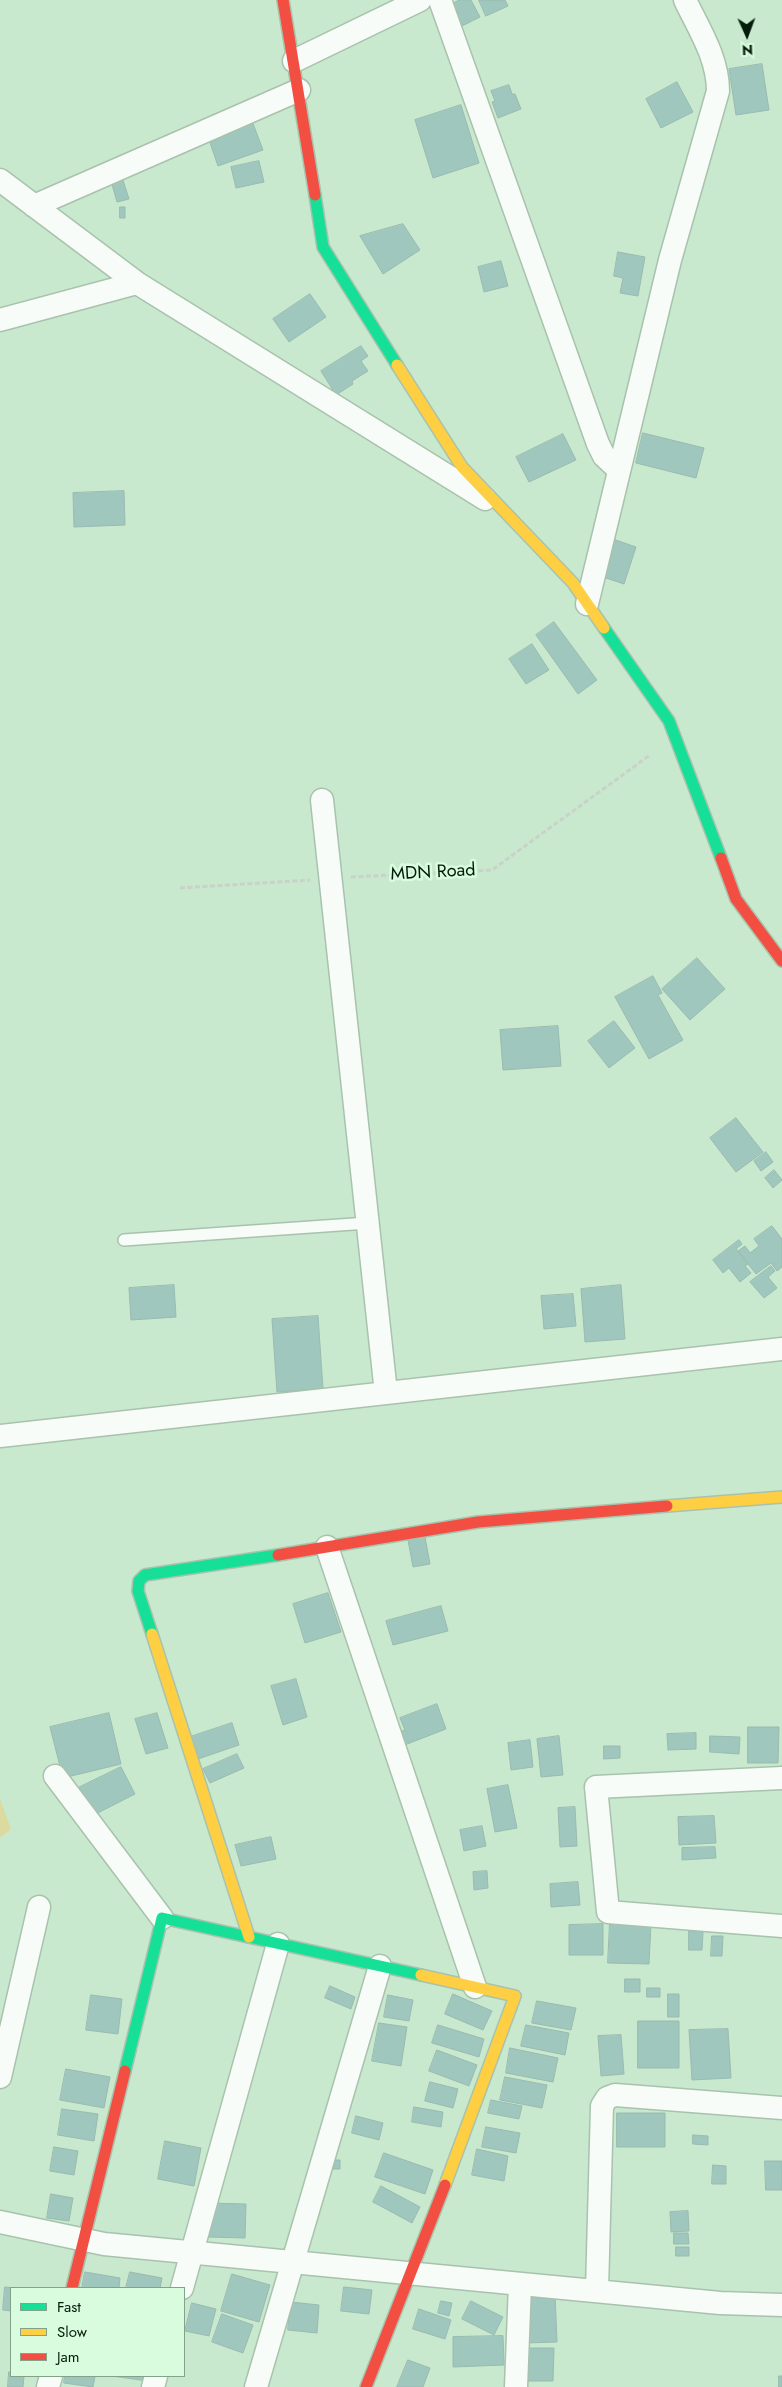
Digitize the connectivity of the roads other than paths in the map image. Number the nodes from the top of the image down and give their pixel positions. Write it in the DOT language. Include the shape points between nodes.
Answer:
graph roads {
  1 [pos="283,0"];
  2 [pos="420,0"];
  3 [pos="440,0"];
  4 [pos="685,0"];
  5 [pos="294,61"];
  6 [pos="300,90"];
  7 [pos="0,180"];
  8 [pos="34,206"];
  9 [pos="137,283"];
  10 [pos="0,320"];
  11 [pos="619,470"];
  12 [pos="504,512"];
  13 [pos="587,604"];
  14 [pos="322,800"];
  15 [pos="782,961"];
  16 [pos="368,1223"];
  17 [pos="124,1240"];
  18 [pos="782,1349"];
  19 [pos="386,1393"];
  20 [pos="0,1436"];
  21 [pos="782,1497"];
  22 [pos="327,1547"];
  23 [pos="55,1776"];
  24 [pos="782,1778"];
  25 [pos="40,1907"];
  26 [pos="162,1918"];
  27 [pos="782,1926"];
  28 [pos="249,1937"];
  29 [pos="278,1944"];
  30 [pos="380,1966"];
  31 [pos="474,1987"];
  32 [pos="0,2077"];
  33 [pos="782,2108"];
  34 [pos="0,2222"];
  35 [pos="84,2240"];
  36 [pos="193,2252"];
  37 [pos="294,2261"];
  38 [pos="412,2273"];
  39 [pos="520,2284"];
  40 [pos="72,2287"];
  41 [pos="182,2287"];
  42 [pos="597,2290"];
  43 [pos="782,2304"];
  44 [pos="256,2387"];
  45 [pos="366,2387"];
  46 [pos="516,2387"];
  1 -- 5 [label="street"];
  2 -- 5 [label="street"];
  3 -- 11 [label="street" via="598,444 604,456"];
  4 -- 11 [label="street" via="714,60 718,91 670,260"];
  5 -- 6 [label="street"];
  6 -- 8 [label="street"];
  6 -- 12 [label="street" via="322,247 462,468"];
  7 -- 8 [label="street"];
  8 -- 9 [label="street"];
  9 -- 10 [label="street"];
  9 -- 12 [label="street"];
  11 -- 13 [label="street"];
  12 -- 13 [label="street" via="573,583"];
  13 -- 15 [label="street" via="669,721 736,899"];
  14 -- 16 [label="street"];
  16 -- 17 [label="lane"];
  16 -- 19 [label="street"];
  18 -- 19 [label="street"];
  19 -- 20 [label="street"];
  21 -- 22 [label="street" via="478,1522"];
  22 -- 28 [label="street" via="145,1574 139,1581 138,1591"];
  22 -- 31 [label="street"];
  23 -- 26 [label="street"];
  24 -- 27 [label="street" via="596,1787 608,1912"];
  25 -- 32 [label="street"];
  26 -- 28 [label="street"];
  26 -- 35 [label="street"];
  28 -- 29 [label="street"];
  29 -- 30 [label="street"];
  29 -- 36 [label="street"];
  30 -- 31 [label="street"];
  30 -- 37 [label="street"];
  31 -- 38 [label="street" via="515,1996"];
  33 -- 42 [label="street" via="615,2095 607,2098 602,2106"];
  34 -- 35 [label="street"];
  35 -- 36 [label="street"];
  35 -- 40 [label="street"];
  36 -- 37 [label="street"];
  36 -- 41 [label="street"];
  37 -- 38 [label="street"];
  37 -- 44 [label="street"];
  38 -- 39 [label="street"];
  38 -- 45 [label="street"];
  39 -- 42 [label="street"];
  39 -- 46 [label="street"];
  42 -- 43 [label="street" via="720,2302"];
}
